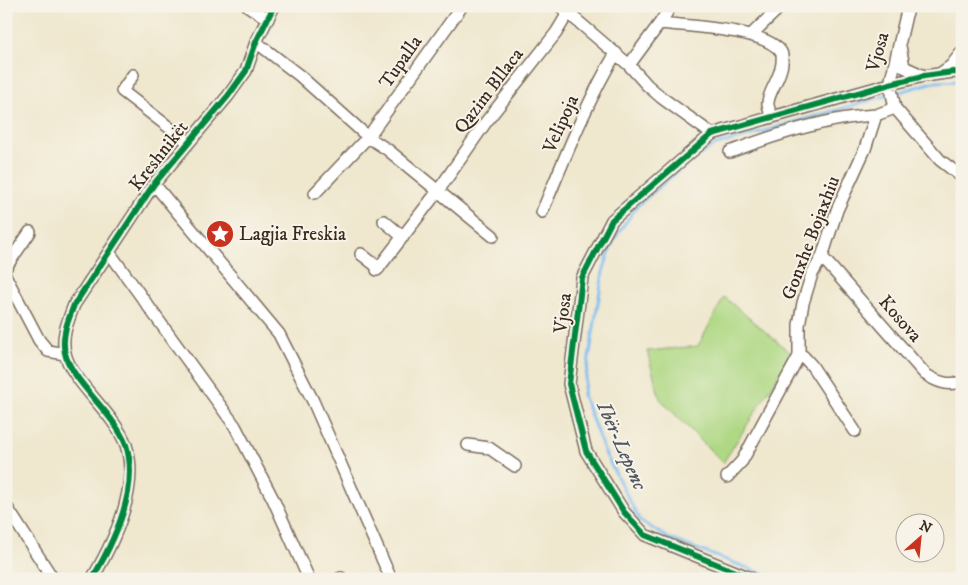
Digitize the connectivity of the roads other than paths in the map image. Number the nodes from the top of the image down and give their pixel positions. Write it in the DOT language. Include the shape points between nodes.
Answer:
graph roads {
  1 [pos="248,6"];
  2 [pos="274,6"];
  3 [pos="462,6"];
  4 [pos="670,6"];
  5 [pos="780,6"];
  6 [pos="910,6"];
  7 [pos="564,10"];
  8 [pos="268,19"];
  9 [pos="660,23"];
  10 [pos="751,35"];
  11 [pos="256,42"];
  12 [pos="899,42"];
  13 [pos="962,52"];
  14 [pos="616,53"];
  15 [pos="629,65"];
  16 [pos="940,74"];
  17 [pos="962,74"];
  18 [pos="134,75"];
  19 [pos="924,76"];
  20 [pos="890,84"];
  21 [pos="149,96"];
  22 [pos="895,105"];
  23 [pos="141,106"];
  24 [pos="876,115"];
  25 [pos="772,117"];
  26 [pos="712,134"];
  27 [pos="368,137"];
  28 [pos="188,142"];
  29 [pos="730,152"];
  30 [pos="962,177"];
  31 [pos="154,184"];
  32 [pos="438,191"];
  33 [pos="315,193"];
  34 [pos="542,212"];
  35 [pos="384,222"];
  36 [pos="30,232"];
  37 [pos="493,236"];
  38 [pos="403,237"];
  39 [pos="109,252"];
  40 [pos="361,254"];
  41 [pos="822,257"];
  42 [pos="6,268"];
  43 [pos="6,277"];
  44 [pos="65,354"];
  45 [pos="799,356"];
  46 [pos="962,382"];
  47 [pos="855,431"];
  48 [pos="468,445"];
  49 [pos="515,466"];
  50 [pos="727,477"];
  51 [pos="6,506"];
  52 [pos="53,579"];
  53 [pos="92,579"];
  54 [pos="309,579"];
  55 [pos="391,579"];
  56 [pos="753,579"];
  1 -- 8 [label="street"];
  2 -- 8 [label="street, Kreshnikët"];
  3 -- 27 [label="street, Tupalla"];
  4 -- 9 [label="street"];
  5 -- 10 [label="street"];
  6 -- 12 [label="street, Vjosa"];
  7 -- 14 [label="street"];
  7 -- 32 [label="street, Qazim Bllaca" via="556,33 486,122"];
  8 -- 11 [label="street, Kreshnikët"];
  9 -- 10 [label="street"];
  9 -- 15 [label="street"];
  10 -- 25 [label="street" via="776,46 782,53 781,69 768,103"];
  11 -- 27 [label="street" via="300,76"];
  11 -- 28 [label="street, Kreshnikët" via="246,71"];
  12 -- 19 [label="street" via="904,67"];
  12 -- 20 [label="street, Vjosa"];
  13 -- 16 [label="street"];
  14 -- 15 [label="street"];
  14 -- 34 [label="street, Velipoja" via="584,114"];
  15 -- 26 [label="street" via="662,98"];
  16 -- 17 [label="street"];
  16 -- 19 [label="street"];
  18 -- 23 [label="street" via="122,91"];
  19 -- 20 [label="street"];
  20 -- 22 [label="street"];
  20 -- 25 [label="street, Vjosa"];
  21 -- 23 [label="street"];
  22 -- 24 [label="street"];
  22 -- 30 [label="street" via="940,160"];
  23 -- 28 [label="street"];
  24 -- 29 [label="street" via="853,116"];
  24 -- 41 [label="street, Gonxhe Bojaxhiu"];
  25 -- 26 [label="street, Vjosa"];
  26 -- 56 [label="street, Vjosa" via="612,220 582,278 569,384 586,451 624,512 645,535"];
  27 -- 32 [label="street"];
  27 -- 33 [label="street"];
  28 -- 31 [label="street, Kreshnikët"];
  31 -- 39 [label="street, Kreshnikët"];
  31 -- 55 [label="street" via="279,334 313,401"];
  32 -- 37 [label="street"];
  32 -- 38 [label="street, Qazim Bllaca"];
  35 -- 38 [label="street"];
  36 -- 42 [label="street"];
  38 -- 40 [label="street, Qazim Bllaca" via="378,269"];
  39 -- 44 [label="street, Kreshnikët" via="74,305 66,325"];
  39 -- 54 [label="street" via="235,426"];
  41 -- 45 [label="street, Gonxhe Bojaxhiu" via="812,274 803,303"];
  41 -- 46 [label="street, Kosova" via="925,374 936,381"];
  43 -- 44 [label="street" via="38,340 48,351"];
  44 -- 53 [label="street" via="71,368 119,431 126,444 130,468 122,514"];
  45 -- 47 [label="street" via="812,366"];
  45 -- 50 [label="street, Gonxhe Bojaxhiu" via="742,461"];
  48 -- 49 [label="street" via="489,448"];
  51 -- 52 [label="street"];
}
